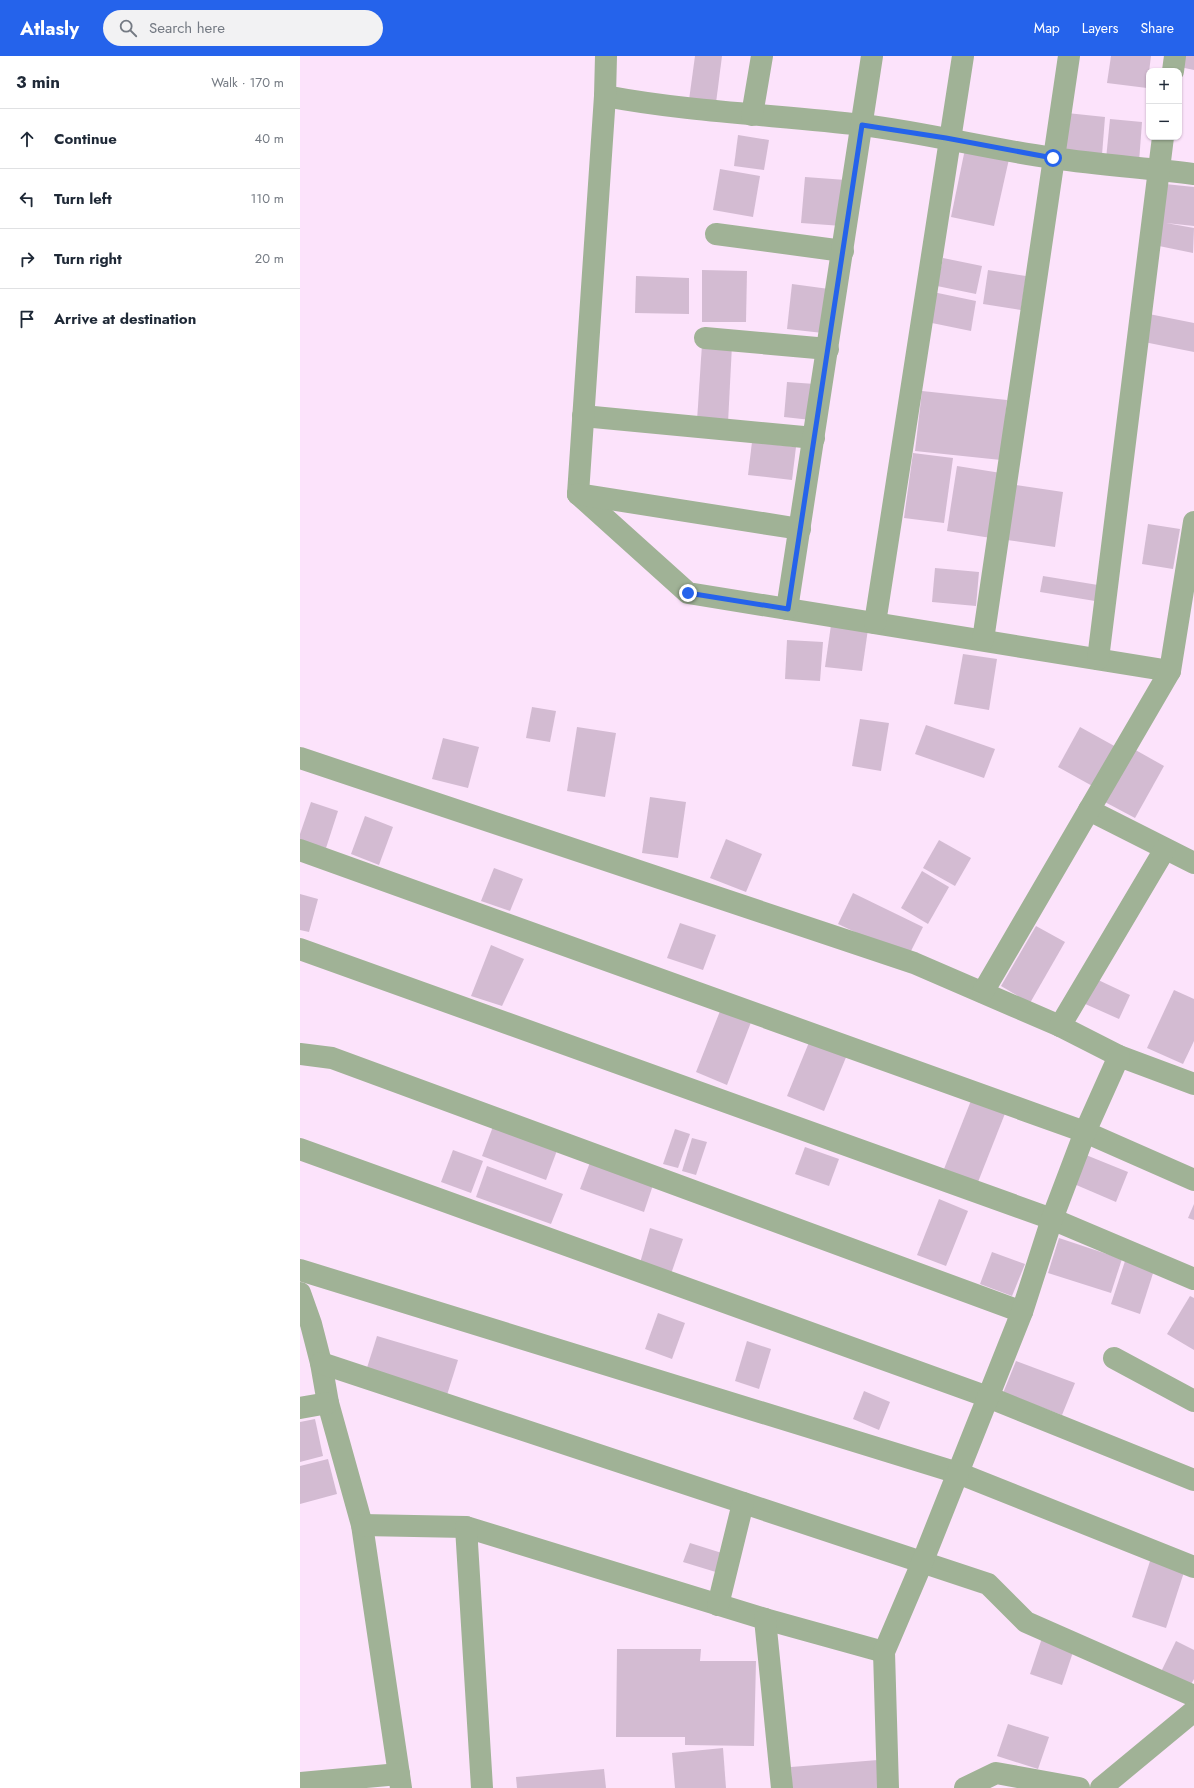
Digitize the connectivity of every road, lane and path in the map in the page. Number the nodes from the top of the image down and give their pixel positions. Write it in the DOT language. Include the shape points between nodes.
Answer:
graph roads {
  1 [pos="606,56"];
  2 [pos="762,56"];
  3 [pos="872,56"];
  4 [pos="963,56"];
  5 [pos="1069,56"];
  6 [pos="1175,56"];
  7 [pos="1173,68"];
  8 [pos="605,96"];
  9 [pos="752,115"];
  10 [pos="862,125"];
  11 [pos="950,139"];
  12 [pos="1163,140"];
  13 [pos="1053,158"];
  14 [pos="1158,170"];
  15 [pos="1194,174"];
  16 [pos="716,234"];
  17 [pos="843,251"];
  18 [pos="705,338"];
  19 [pos="828,349"];
  20 [pos="583,416"];
  21 [pos="814,438"];
  22 [pos="578,494"];
  23 [pos="1194,522"];
  24 [pos="800,530"];
  25 [pos="788,609"];
  26 [pos="875,623"];
  27 [pos="983,640"];
  28 [pos="1098,659"];
  29 [pos="1170,671"];
  30 [pos="300,758"];
  31 [pos="1089,810"];
  32 [pos="1166,849"];
  33 [pos="300,850"];
  34 [pos="1194,863"];
  35 [pos="300,949"];
  36 [pos="983,992"];
  37 [pos="1060,1026"];
  38 [pos="300,1054"];
  39 [pos="1119,1056"];
  40 [pos="1194,1084"];
  41 [pos="1085,1132"];
  42 [pos="300,1149"];
  43 [pos="1194,1180"];
  44 [pos="1052,1219"];
  45 [pos="300,1270"];
  46 [pos="1194,1279"];
  47 [pos="300,1293"];
  48 [pos="1022,1312"];
  49 [pos="305,1325"];
  50 [pos="1114,1358"];
  51 [pos="321,1363"];
  52 [pos="988,1397"];
  53 [pos="1194,1401"];
  54 [pos="328,1403"];
  55 [pos="300,1408"];
  56 [pos="958,1473"];
  57 [pos="1194,1480"];
  58 [pos="743,1503"];
  59 [pos="362,1525"];
  60 [pos="466,1527"];
  61 [pos="922,1563"];
  62 [pos="1194,1568"];
  63 [pos="718,1605"];
  64 [pos="765,1619"];
  65 [pos="884,1652"];
  66 [pos="1194,1696"];
  67 [pos="1189,1721"];
  68 [pos="400,1781"];
  69 [pos="300,1783"];
  70 [pos="482,1788"];
  71 [pos="782,1788"];
  72 [pos="888,1788"];
  73 [pos="965,1788"];
  74 [pos="1079,1788"];
  75 [pos="1101,1788"];
  1 -- 8 [label="street"];
  2 -- 9 [label="street"];
  3 -- 10 [label="street"];
  4 -- 11 [label="street"];
  5 -- 13 [label="street"];
  6 -- 7 [label="street"];
  8 -- 9 [label="street"];
  8 -- 20 [label="street"];
  9 -- 10 [label="street"];
  10 -- 11 [label="street"];
  10 -- 17 [label="street"];
  11 -- 13 [label="street"];
  11 -- 26 [label="street"];
  12 -- 14 [label="street"];
  13 -- 14 [label="street"];
  13 -- 27 [label="street"];
  14 -- 15 [label="street"];
  14 -- 28 [label="street"];
  16 -- 17 [label="street"];
  17 -- 19 [label="street"];
  18 -- 19 [label="street"];
  19 -- 21 [label="street"];
  20 -- 21 [label="street"];
  20 -- 22 [label="street"];
  21 -- 24 [label="street"];
  22 -- 24 [label="street"];
  22 -- 25 [label="street" via="688,593"];
  23 -- 29 [label="street"];
  24 -- 25 [label="street"];
  25 -- 26 [label="street"];
  26 -- 27 [label="street"];
  27 -- 28 [label="street"];
  28 -- 29 [label="street"];
  29 -- 31 [label="street"];
  30 -- 36 [label="street" via="914,963"];
  31 -- 32 [label="street"];
  31 -- 36 [label="street"];
  32 -- 34 [label="street"];
  32 -- 37 [label="street"];
  33 -- 41 [label="street"];
  35 -- 44 [label="street"];
  36 -- 37 [label="street"];
  37 -- 39 [label="street"];
  38 -- 48 [label="street" via="332,1058"];
  39 -- 40 [label="street"];
  39 -- 41 [label="street"];
  41 -- 43 [label="street"];
  41 -- 44 [label="street"];
  42 -- 52 [label="street"];
  44 -- 46 [label="street"];
  44 -- 48 [label="street"];
  45 -- 56 [label="street"];
  47 -- 49 [label="street"];
  48 -- 52 [label="street"];
  49 -- 51 [label="street"];
  50 -- 53 [label="street"];
  51 -- 54 [label="street"];
  51 -- 58 [label="street"];
  52 -- 56 [label="street"];
  52 -- 57 [label="street"];
  54 -- 55 [label="street"];
  54 -- 59 [label="street"];
  56 -- 61 [label="street"];
  56 -- 62 [label="street"];
  58 -- 61 [label="street"];
  58 -- 63 [label="street"];
  59 -- 60 [label="street"];
  59 -- 68 [label="street"];
  60 -- 63 [label="street"];
  60 -- 70 [label="street"];
  61 -- 65 [label="street"];
  61 -- 66 [label="street" via="988,1584 1026,1622"];
  63 -- 64 [label="street"];
  64 -- 65 [label="street"];
  64 -- 71 [label="street"];
  65 -- 72 [label="street"];
  67 -- 75 [label="street"];
  68 -- 69 [label="street"];
  73 -- 74 [label="street" via="996,1773"];
}
